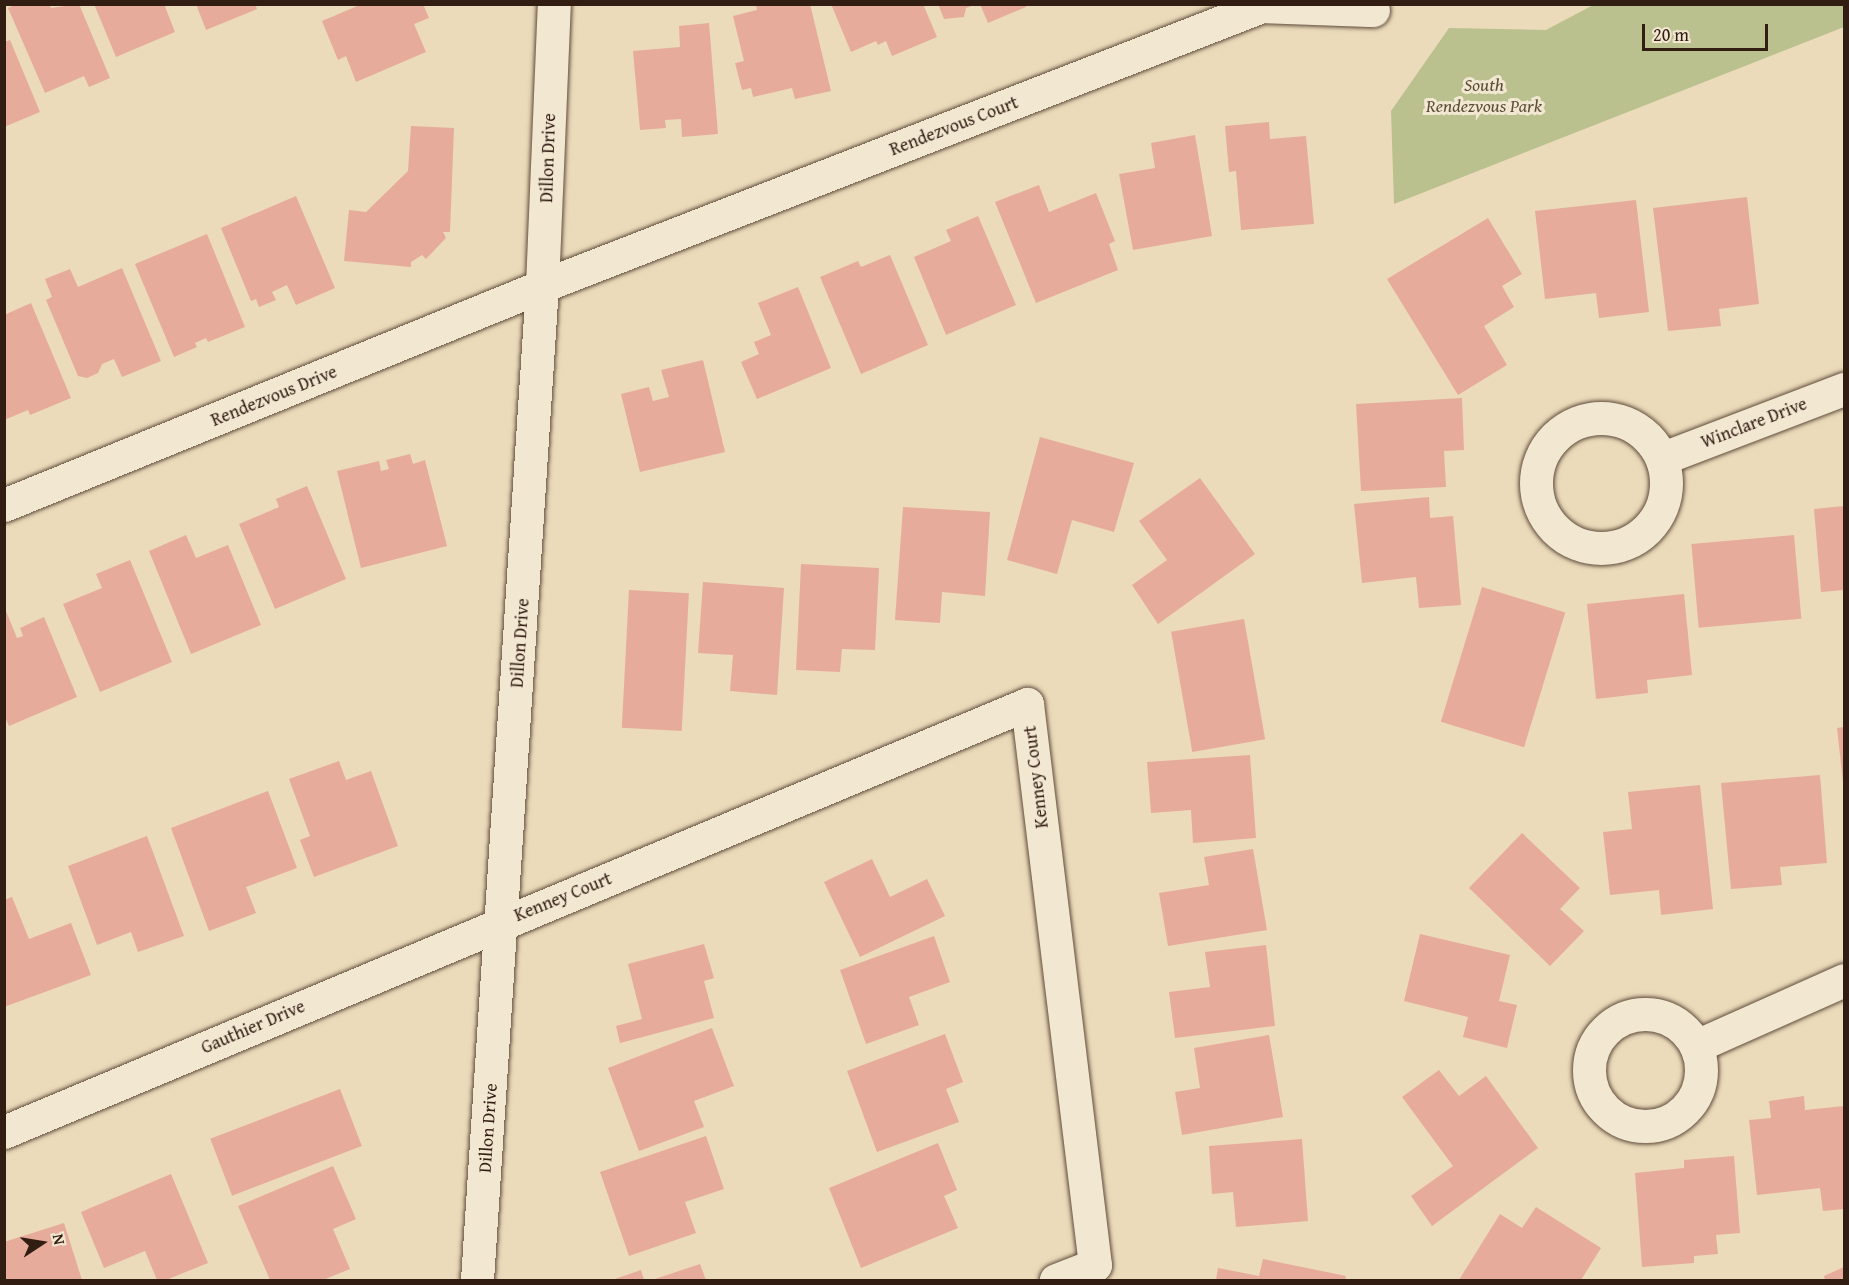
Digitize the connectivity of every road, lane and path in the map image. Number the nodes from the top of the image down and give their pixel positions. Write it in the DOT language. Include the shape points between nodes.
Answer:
graph roads {
  1 [pos="554,4"];
  2 [pos="1373,10"];
  3 [pos="543,286"];
  4 [pos="1845,389"];
  5 [pos="1663,458"];
  6 [pos="4,505"];
  7 [pos="502,923"];
  8 [pos="1845,980"];
  9 [pos="1696,1046"];
  10 [pos="4,1132"];
  11 [pos="477,1281"];
  12 [pos="1056,1281"];
  1 -- 3 [label="street, Dillon Drive"];
  2 -- 3 [label="street, Rendezvous Court" via="1262,6"];
  3 -- 6 [label="street, Rendezvous Drive"];
  3 -- 7 [label="street, Dillon Drive"];
  4 -- 5 [label="street, Winclare Drive"];
  7 -- 10 [label="street, Gauthier Drive"];
  7 -- 11 [label="street, Dillon Drive"];
  7 -- 12 [label="street, Kenney Court" via="1027,704 1095,1265"];
  8 -- 9 [label="street"];
}
